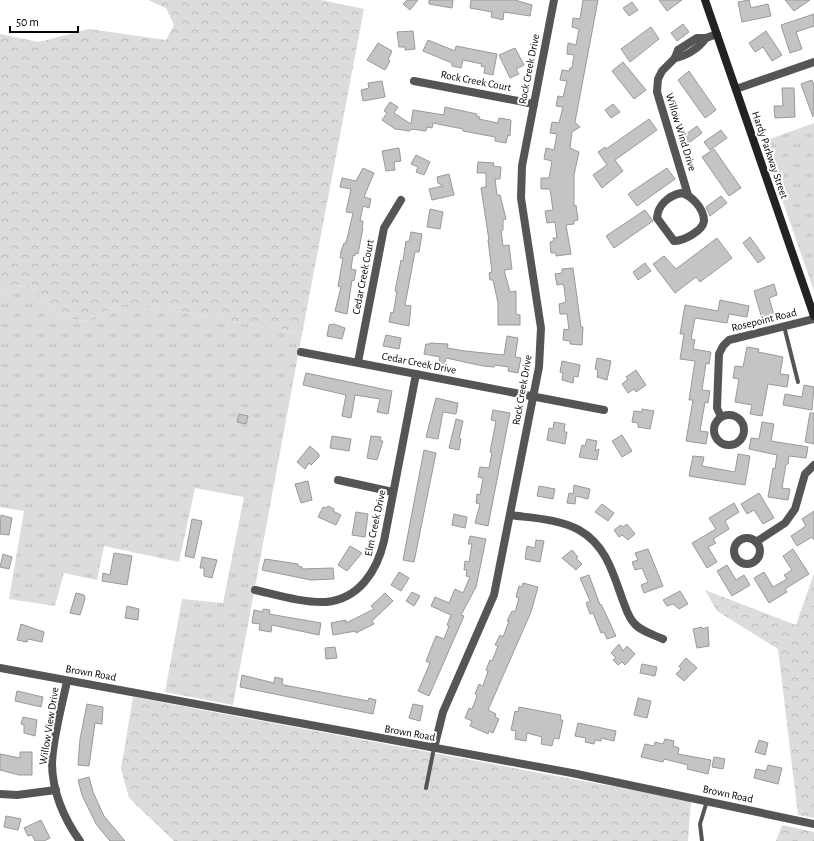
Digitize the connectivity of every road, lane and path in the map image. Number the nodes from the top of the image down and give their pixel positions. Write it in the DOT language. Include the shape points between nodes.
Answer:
graph roads {
  1 [pos="554,0"];
  2 [pos="705,0"];
  3 [pos="716,34"];
  4 [pos="814,62"];
  5 [pos="414,81"];
  6 [pos="736,89"];
  7 [pos="534,104"];
  8 [pos="688,195"];
  9 [pos="400,200"];
  10 [pos="814,318"];
  11 [pos="784,326"];
  12 [pos="301,352"];
  13 [pos="358,362"];
  14 [pos="416,374"];
  15 [pos="798,382"];
  16 [pos="533,397"];
  17 [pos="604,410"];
  18 [pos="721,417"];
  19 [pos="814,465"];
  20 [pos="338,480"];
  21 [pos="393,492"];
  22 [pos="510,515"];
  23 [pos="756,542"];
  24 [pos="255,590"];
  25 [pos="663,639"];
  26 [pos="0,668"];
  27 [pos="68,681"];
  28 [pos="434,748"];
  29 [pos="426,788"];
  30 [pos="56,790"];
  31 [pos="0,794"];
  32 [pos="707,801"];
  33 [pos="814,824"];
  34 [pos="80,841"];
  35 [pos="702,841"];
  1 -- 7 [label="street, Rock Creek Drive"];
  2 -- 3 [label="main road, Hardy Parkway Street"];
  3 -- 6 [label="main road, Hardy Parkway Street"];
  3 -- 8 [label="street, Willow Wind Drive" via="697,38 678,50 675,58 658,79 657,92"];
  4 -- 6 [label="street"];
  5 -- 7 [label="street, Rock Creek Court"];
  6 -- 10 [label="main road, Hardy Parkway Street"];
  7 -- 16 [label="street, Rock Creek Drive" via="522,166 521,198 541,328 539,367"];
  8 -- 8 [label="street, Willow Wind Drive" via="704,221 702,227 682,241 674,241 657,218 658,211 662,204 674,195"];
  9 -- 13 [label="street, Cedar Creek Court" via="384,228"];
  10 -- 11 [label="street, Rosepoint Road"];
  11 -- 15 [label="lane"];
  11 -- 18 [label="street, Rosepoint Road" via="729,340 723,346 719,354 717,408"];
  12 -- 13 [label="street, Cedar Creek Drive"];
  13 -- 14 [label="street, Cedar Creek Drive"];
  14 -- 16 [label="street, Cedar Creek Drive"];
  14 -- 21 [label="street, Elm Creek Drive"];
  16 -- 17 [label="street, Cedar Creek Drive"];
  16 -- 22 [label="street, Rock Creek Drive"];
  19 -- 23 [label="street" via="805,474 795,509 785,523"];
  20 -- 21 [label="street"];
  21 -- 24 [label="street, Elm Creek Drive" via="380,559 371,575 358,588 343,597 326,602 307,601"];
  22 -- 25 [label="street" via="564,524 590,537 608,560 634,623"];
  22 -- 28 [label="street, Rock Creek Drive" via="494,595 443,712"];
  26 -- 27 [label="street, Brown Road"];
  27 -- 28 [label="street, Brown Road"];
  27 -- 30 [label="street, Willow View Drive" via="52,763"];
  28 -- 29 [label="lane"];
  28 -- 32 [label="street, Brown Road"];
  30 -- 31 [label="street" via="17,795"];
  30 -- 34 [label="street, Willow View Drive" via="65,818"];
  32 -- 33 [label="street, Brown Road"];
  32 -- 35 [label="lane" via="700,824"];
}
